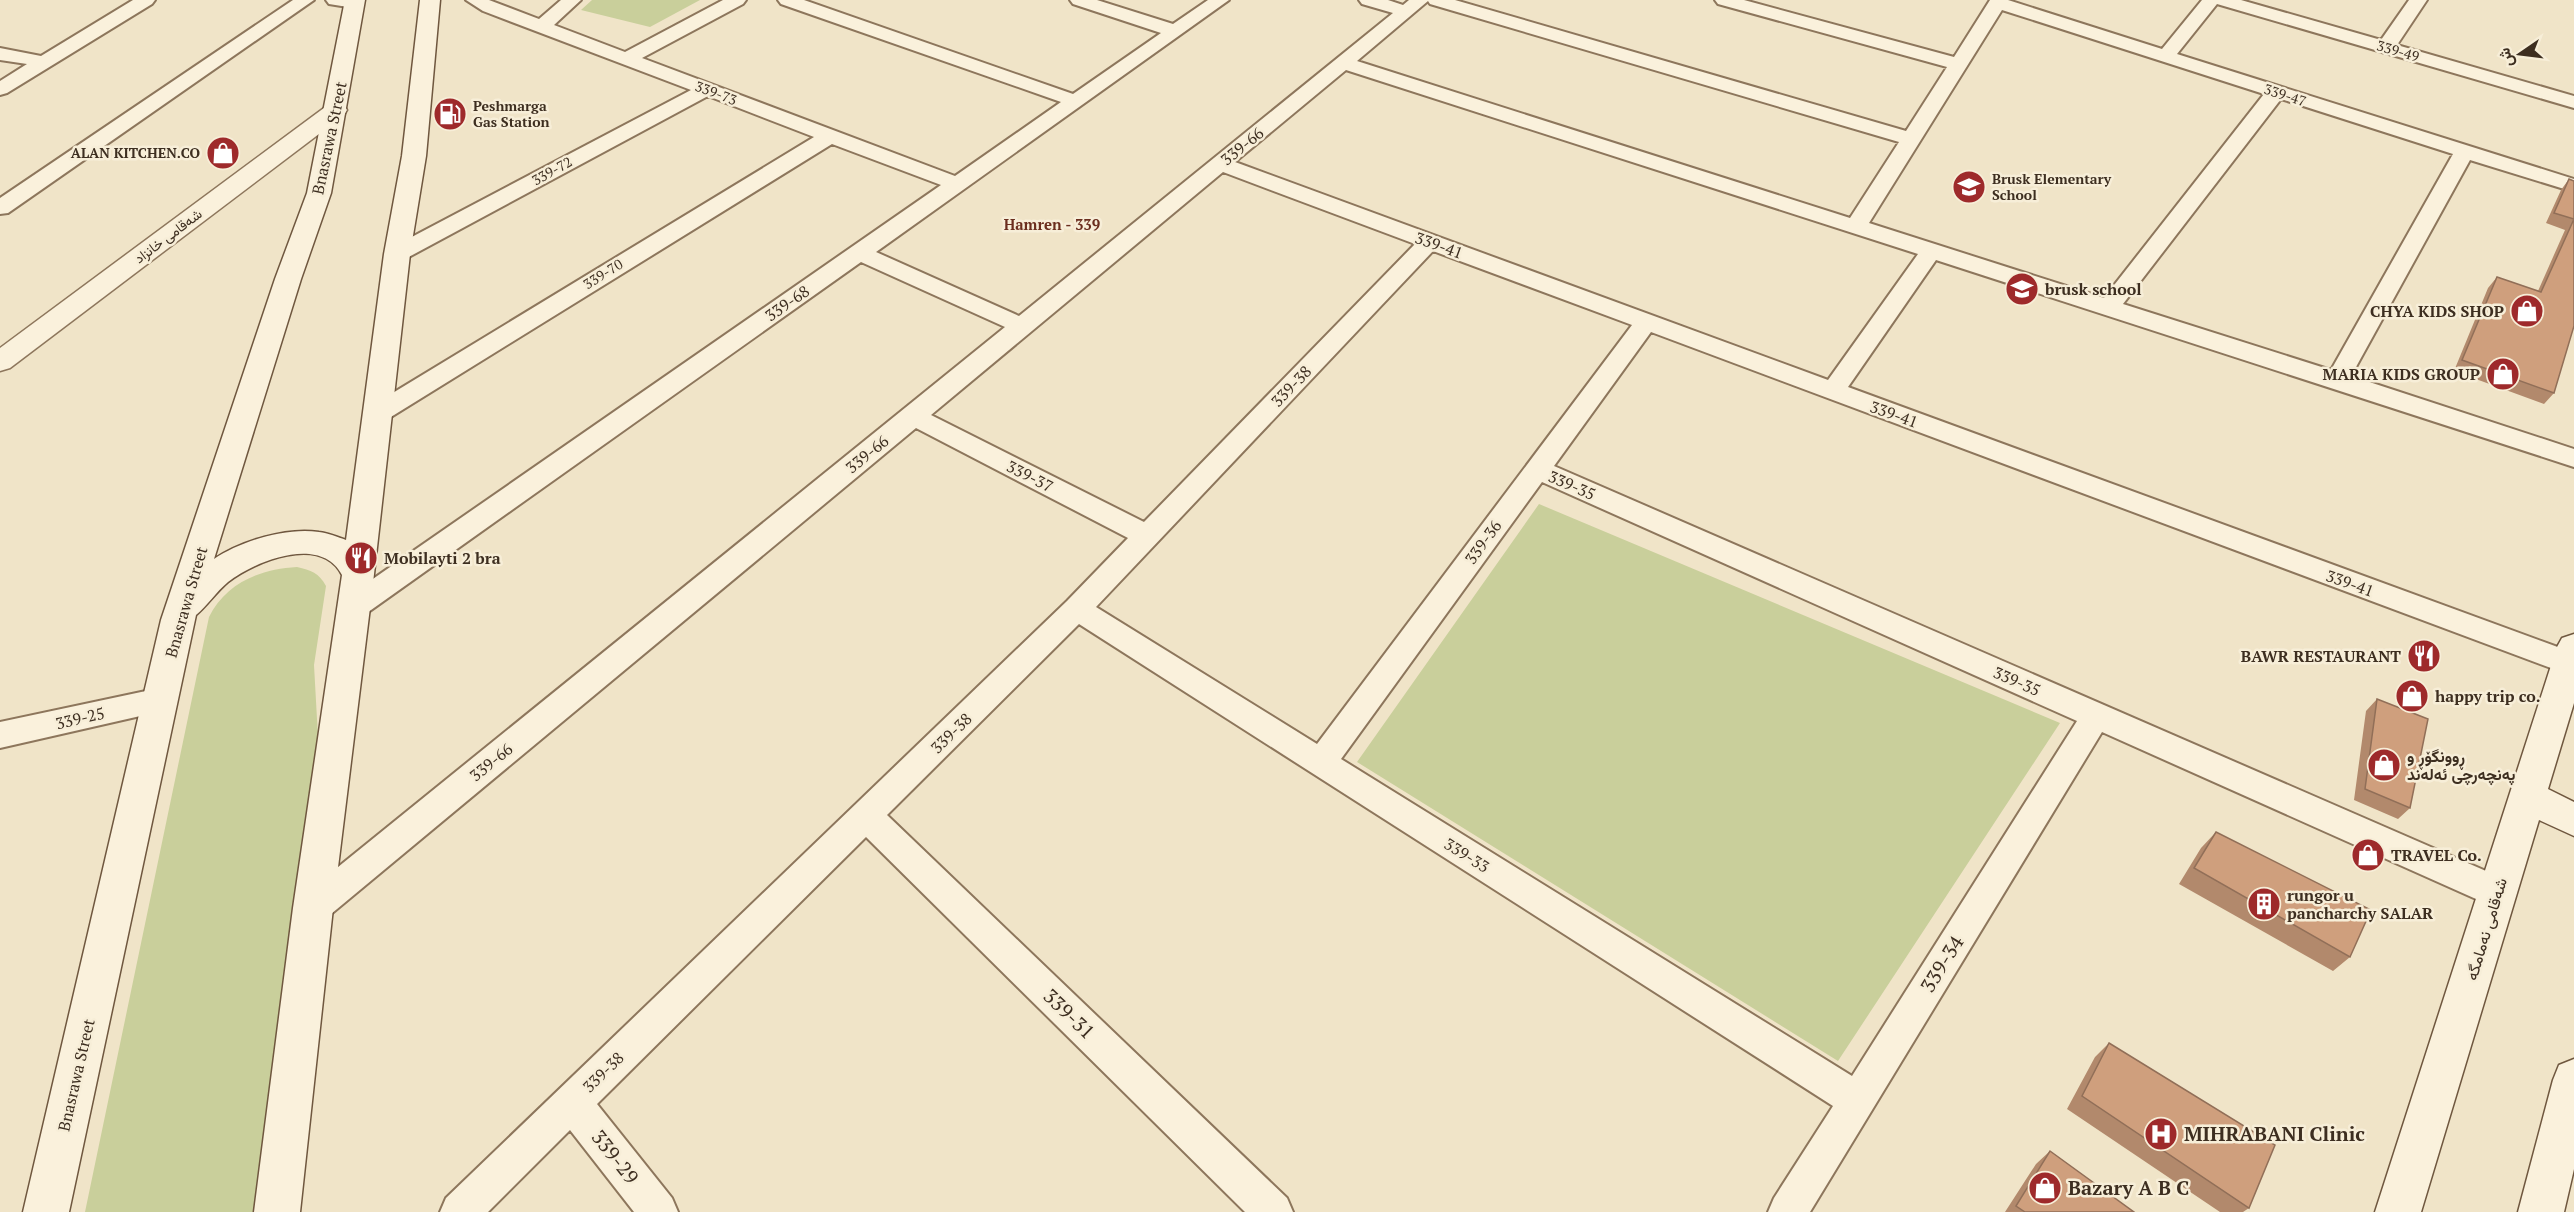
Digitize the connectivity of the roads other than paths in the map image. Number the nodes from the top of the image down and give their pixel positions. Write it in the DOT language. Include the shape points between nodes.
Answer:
graph roads {
  1 [pos="146,0"];
  2 [pos="305,0"];
  3 [pos="430,0"];
  4 [pos="475,0"];
  5 [pos="572,0"];
  6 [pos="737,0"];
  7 [pos="787,0"];
  8 [pos="1079,0"];
  9 [pos="1220,0"];
  10 [pos="1368,0"];
  11 [pos="1436,0"];
  12 [pos="1724,0"];
  13 [pos="2211,0"];
  14 [pos="2221,0"];
  15 [pos="2418,0"];
  16 [pos="348,1"];
  17 [pos="1998,1"];
  18 [pos="1413,6"];
  19 [pos="541,27"];
  20 [pos="1175,31"];
  21 [pos="2386,47"];
  22 [pos="0,54"];
  23 [pos="2165,57"];
  24 [pos="626,59"];
  25 [pos="45,62"];
  26 [pos="1343,63"];
  27 [pos="1958,64"];
  28 [pos="0,89"];
  29 [pos="706,89"];
  30 [pos="2276,92"];
  31 [pos="1076,101"];
  32 [pos="2574,102"];
  33 [pos="336,110"];
  34 [pos="830,136"];
  35 [pos="1911,139"];
  36 [pos="2464,152"];
  37 [pos="1220,164"];
  38 [pos="957,184"];
  39 [pos="2574,186"];
  40 [pos="0,208"];
  41 [pos="1856,226"];
  42 [pos="1429,242"];
  43 [pos="1932,250"];
  44 [pos="859,253"];
  45 [pos="397,254"];
  46 [pos="2109,307"];
  47 [pos="1646,322"];
  48 [pos="1023,326"];
  49 [pos="2,358"];
  50 [pos="2337,380"];
  51 [pos="1833,391"];
  52 [pos="377,414"];
  53 [pos="913,416"];
  54 [pos="2574,458"];
  55 [pos="1536,469"];
  56 [pos="1147,536"];
  57 [pos="358,575"];
  58 [pos="354,607"];
  59 [pos="1077,609"];
  60 [pos="177,623"];
  61 [pos="2571,655"];
  62 [pos="160,700"];
  63 [pos="2096,716"];
  64 [pos="0,735"];
  65 [pos="1321,764"];
  66 [pos="2528,797"];
  67 [pos="866,816"];
  68 [pos="2574,820"];
  69 [pos="2497,892"];
  70 [pos="313,908"];
  71 [pos="2574,1080"];
  72 [pos="1857,1100"];
  73 [pos="572,1102"];
  74 [pos="46,1212"];
  75 [pos="277,1212"];
  76 [pos="460,1212"];
  77 [pos="658,1212"];
  78 [pos="1273,1212"];
  79 [pos="1788,1212"];
  80 [pos="2398,1212"];
  81 [pos="2541,1212"];
  1 -- 25 [label="street"];
  2 -- 40 [label="street"];
  3 -- 45 [label="main road" via="414,156"];
  4 -- 19 [label="street, 339-73"];
  5 -- 19 [label="street"];
  6 -- 24 [label="street"];
  7 -- 31 [label="street"];
  8 -- 20 [label="street"];
  9 -- 20 [label="street, 339-68"];
  10 -- 18 [label="street"];
  11 -- 35 [label="street"];
  12 -- 27 [label="street" via="1807,14"];
  13 -- 23 [label="street"];
  14 -- 21 [label="street, 339-49"];
  15 -- 21 [label="street"];
  16 -- 33 [label="main road, Bnasrawa Street"];
  17 -- 23 [label="street, 339-47"];
  17 -- 27 [label="street"];
  18 -- 26 [label="street, 339-66"];
  19 -- 24 [label="street, 339-73"];
  20 -- 31 [label="street, 339-68"];
  21 -- 32 [label="street, 339-49"];
  22 -- 25 [label="street"];
  23 -- 30 [label="street, 339-47"];
  24 -- 29 [label="street, 339-73"];
  25 -- 28 [label="street"];
  26 -- 37 [label="street, 339-66"];
  26 -- 41 [label="street"];
  27 -- 35 [label="street"];
  29 -- 34 [label="street, 339-73"];
  29 -- 45 [label="street, 339-72"];
  30 -- 36 [label="street, 339-47"];
  30 -- 46 [label="street"];
  31 -- 38 [label="street, 339-68"];
  33 -- 49 [label="main road, شەقامی خانزاد"];
  33 -- 60 [label="main road, Bnasrawa Street" via="319,193"];
  34 -- 38 [label="street, 339-73"];
  34 -- 52 [label="street, 339-70"];
  35 -- 41 [label="street"];
  36 -- 39 [label="street, 339-47"];
  36 -- 50 [label="street"];
  37 -- 42 [label="street, 339-41"];
  37 -- 48 [label="street, 339-66"];
  38 -- 44 [label="street, 339-68"];
  41 -- 43 [label="street"];
  42 -- 47 [label="street, 339-41"];
  42 -- 56 [label="street, 339-38"];
  43 -- 46 [label="street"];
  43 -- 51 [label="street"];
  44 -- 48 [label="street"];
  44 -- 58 [label="street, 339-68"];
  45 -- 52 [label="main road"];
  46 -- 50 [label="street"];
  47 -- 51 [label="street, 339-41"];
  47 -- 55 [label="street, 339-36"];
  48 -- 53 [label="street, 339-66"];
  50 -- 54 [label="street"];
  51 -- 61 [label="street, 339-41"];
  52 -- 57 [label="main road"];
  53 -- 56 [label="street, 339-37"];
  53 -- 70 [label="street, 339-66"];
  55 -- 63 [label="street, 339-35"];
  55 -- 65 [label="street, 339-36"];
  56 -- 59 [label="street, 339-38"];
  57 -- 58 [label="main road"];
  57 -- 60 [label="main road" via="350,557 327,545 306,543 268,549 230,565 208,580"];
  58 -- 70 [label="main road"];
  59 -- 65 [label="street, 339-33"];
  59 -- 67 [label="street, 339-38"];
  60 -- 62 [label="main road, Bnasrawa Street"];
  61 -- 66 [label="main road, شەقامی نەمامگە"];
  62 -- 64 [label="street, 339-25"];
  62 -- 74 [label="main road, Bnasrawa Street"];
  63 -- 69 [label="street, 339-35"];
  63 -- 72 [label="street, 339-34"];
  65 -- 72 [label="street, 339-33"];
  66 -- 68 [label="main road"];
  66 -- 69 [label="main road, شەقامی نەمامگە"];
  67 -- 73 [label="street, 339-38"];
  67 -- 78 [label="street, 339-31"];
  69 -- 80 [label="main road, شەقامی نەمامگە"];
  70 -- 75 [label="main road"];
  71 -- 81 [label="main road"];
  72 -- 79 [label="street, 339-34"];
  73 -- 76 [label="street, 339-38"];
  73 -- 77 [label="street, 339-29"];
}
